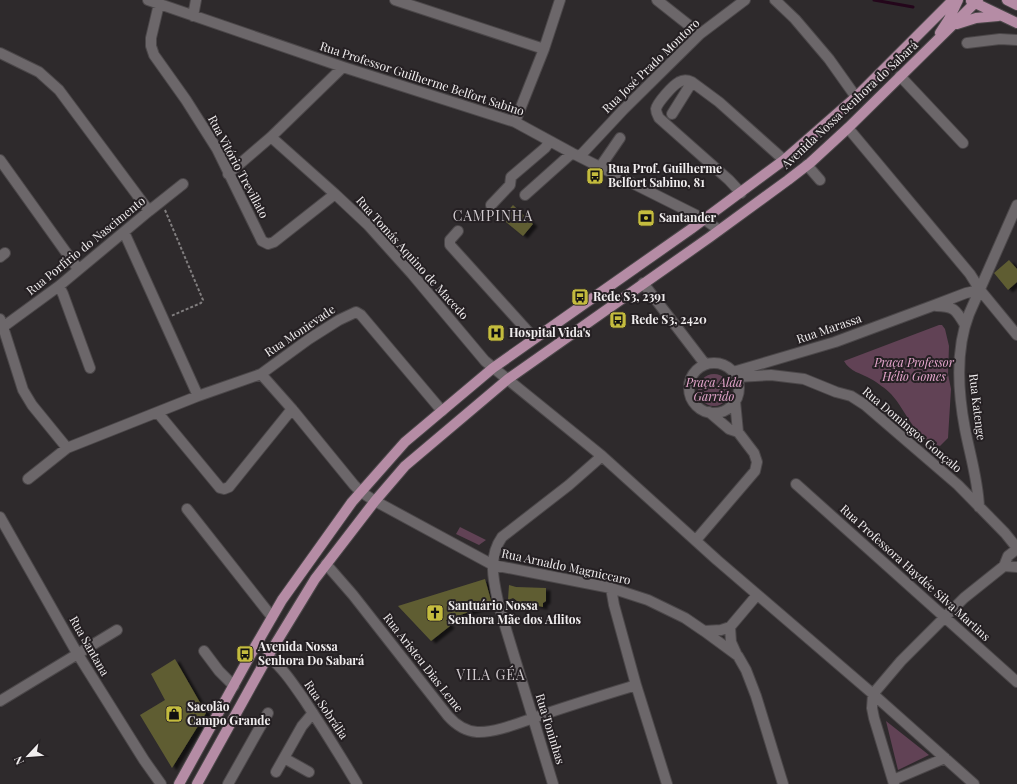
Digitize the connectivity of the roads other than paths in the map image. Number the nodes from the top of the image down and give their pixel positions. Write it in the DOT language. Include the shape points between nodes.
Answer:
graph roads {
  1 [pos="148,0"];
  2 [pos="196,0"];
  3 [pos="395,0"];
  4 [pos="560,0"];
  5 [pos="657,0"];
  6 [pos="745,0"];
  7 [pos="775,0"];
  8 [pos="953,0"];
  9 [pos="958,0"];
  10 [pos="1007,0"];
  11 [pos="974,1"];
  12 [pos="159,4"];
  13 [pos="1017,5"];
  14 [pos="193,16"];
  15 [pos="1001,16"];
  16 [pos="1017,23"];
  17 [pos="952,27"];
  18 [pos="700,34"];
  19 [pos="1017,40"];
  20 [pos="967,43"];
  21 [pos="930,48"];
  22 [pos="544,49"];
  23 [pos="0,53"];
  24 [pos="343,67"];
  25 [pos="900,76"];
  26 [pos="692,82"];
  27 [pos="856,97"];
  28 [pos="672,114"];
  29 [pos="515,122"];
  30 [pos="848,128"];
  31 [pos="271,137"];
  32 [pos="620,138"];
  33 [pos="550,141"];
  34 [pos="963,143"];
  35 [pos="576,154"];
  36 [pos="0,160"];
  37 [pos="784,160"];
  38 [pos="807,165"];
  39 [pos="600,167"];
  40 [pos="228,174"];
  41 [pos="820,180"];
  42 [pos="183,184"];
  43 [pos="741,193"];
  44 [pos="336,194"];
  45 [pos="525,195"];
  46 [pos="491,205"];
  47 [pos="1017,205"];
  48 [pos="149,211"];
  49 [pos="704,219"];
  50 [pos="719,230"];
  51 [pos="458,231"];
  52 [pos="124,232"];
  53 [pos="78,269"];
  54 [pos="643,282"];
  55 [pos="59,286"];
  56 [pos="980,290"];
  57 [pos="932,306"];
  58 [pos="2,323"];
  59 [pos="965,324"];
  60 [pos="1017,335"];
  61 [pos="534,338"];
  62 [pos="705,364"];
  63 [pos="90,368"];
  64 [pos="493,368"];
  65 [pos="261,374"];
  66 [pos="735,374"];
  67 [pos="508,379"];
  68 [pos="198,396"];
  69 [pos="735,401"];
  70 [pos="292,409"];
  71 [pos="442,411"];
  72 [pos="158,412"];
  73 [pos="709,412"];
  74 [pos="738,432"];
  75 [pos="68,448"];
  76 [pos="602,456"];
  77 [pos="28,479"];
  78 [pos="796,484"];
  79 [pos="361,492"];
  80 [pos="375,501"];
  81 [pos="979,507"];
  82 [pos="187,509"];
  83 [pos="0,517"];
  84 [pos="1005,533"];
  85 [pos="1017,534"];
  86 [pos="696,540"];
  87 [pos="1017,548"];
  88 [pos="326,564"];
  89 [pos="492,565"];
  90 [pos="1004,566"];
  91 [pos="1017,567"];
  92 [pos="611,588"];
  93 [pos="757,595"];
  94 [pos="272,617"];
  95 [pos="944,617"];
  96 [pos="730,627"];
  97 [pos="117,630"];
  98 [pos="704,630"];
  99 [pos="204,651"];
  100 [pos="77,653"];
  101 [pos="268,656"];
  102 [pos="738,656"];
  103 [pos="1017,682"];
  104 [pos="636,685"];
  105 [pos="234,686"];
  106 [pos="873,694"];
  107 [pos="0,701"];
  108 [pos="268,713"];
  109 [pos="313,713"];
  110 [pos="532,718"];
  111 [pos="284,758"];
  112 [pos="945,758"];
  113 [pos="276,772"];
  114 [pos="309,772"];
  115 [pos="894,782"];
  116 [pos="160,784"];
  117 [pos="180,784"];
  118 [pos="197,784"];
  119 [pos="228,784"];
  120 [pos="357,784"];
  121 [pos="553,784"];
  122 [pos="667,784"];
  123 [pos="783,784"];
  124 [pos="974,784"];
  1 -- 12 [label="street, Rua Professor Guilherme Belfort Sabino"];
  2 -- 14 [label="street"];
  3 -- 22 [label="street"];
  4 -- 22 [label="street"];
  5 -- 18 [label="street"];
  6 -- 18 [label="street, Rua José Prado Montoro"];
  7 -- 27 [label="street" via="829,59"];
  8 -- 27 [label="main road, Avenida Nossa Senhora do Sabará"];
  9 -- 21 [label="main road"];
  10 -- 13 [label="main road"];
  11 -- 15 [label="main road"];
  11 -- 17 [label="main road, Avenida Nossa Senhora do Sabará"];
  12 -- 14 [label="street, Rua Professor Guilherme Belfort Sabino"];
  12 -- 40 [label="street, Rua Vitório Trevillato" via="151,38 154,55 203,126"];
  14 -- 24 [label="street, Rua Professor Guilherme Belfort Sabino"];
  15 -- 16 [label="main road"];
  15 -- 17 [label="main road" via="976,18"];
  17 -- 21 [label="main road, Avenida Nossa Senhora do Sabará"];
  18 -- 35 [label="street, Rua José Prado Montoro"];
  19 -- 20 [label="street" via="1000,39"];
  21 -- 25 [label="main road, Avenida Nossa Senhora do Sabará"];
  22 -- 29 [label="street"];
  23 -- 48 [label="street" via="39,72 59,90"];
  24 -- 29 [label="street, Rua Professor Guilherme Belfort Sabino"];
  24 -- 31 [label="street"];
  25 -- 30 [label="main road, Avenida Nossa Senhora do Sabará"];
  25 -- 34 [label="street"];
  26 -- 28 [label="street"];
  26 -- 37 [label="street" via="719,102"];
  26 -- 43 [label="street" via="683,80 675,85 657,106 657,115"];
  27 -- 37 [label="main road, Avenida Nossa Senhora do Sabará"];
  29 -- 33 [label="street, Rua Professor Guilherme Belfort Sabino"];
  30 -- 38 [label="main road, Avenida Nossa Senhora do Sabará"];
  30 -- 56 [label="street" via="970,274"];
  31 -- 40 [label="street"];
  31 -- 44 [label="street, Rua Tomás Aquino de Macedo"];
  32 -- 39 [label="street"];
  33 -- 35 [label="street, Rua Professor Guilherme Belfort Sabino"];
  33 -- 46 [label="street" via="512,177 510,185"];
  35 -- 39 [label="street, Rua Professor Guilherme Belfort Sabino"];
  35 -- 45 [label="street, Rua José Prado Montoro"];
  36 -- 53 [label="street"];
  37 -- 43 [label="main road, Avenida Nossa Senhora do Sabará"];
  38 -- 41 [label="street"];
  38 -- 50 [label="main road, Avenida Nossa Senhora do Sabará"];
  39 -- 49 [label="street, Rua Professor Guilherme Belfort Sabino"];
  40 -- 44 [label="street, Rua Vitório Trevillato" via="262,241 268,244"];
  42 -- 48 [label="street, Rua Porfírio do Nascimento"];
  43 -- 49 [label="main road, Avenida Nossa Senhora do Sabará"];
  44 -- 64 [label="street, Rua Tomás Aquino de Macedo" via="368,225"];
  47 -- 56 [label="street, Rua Katenge"];
  48 -- 52 [label="street, Rua Porfírio do Nascimento"];
  49 -- 50 [label="street, Rua Professor Guilherme Belfort Sabino"];
  49 -- 61 [label="main road, Avenida Nossa Senhora do Sabará"];
  50 -- 54 [label="main road, Avenida Nossa Senhora do Sabará"];
  51 -- 61 [label="street" via="450,240 450,245"];
  52 -- 53 [label="street, Rua Porfírio do Nascimento"];
  52 -- 68 [label="street"];
  53 -- 55 [label="street, Rua Porfírio do Nascimento"];
  54 -- 62 [label="street"];
  54 -- 67 [label="main road, Avenida Nossa Senhora do Sabará"];
  55 -- 58 [label="street, Rua Porfírio do Nascimento"];
  55 -- 63 [label="street"];
  56 -- 57 [label="street, Rua Marassa"];
  56 -- 59 [label="street, Rua Katenge"];
  56 -- 60 [label="street"];
  57 -- 59 [label="street, Rua Marassa" via="951,308"];
  57 -- 66 [label="street, Rua Marassa" via="835,342"];
  58 -- 75 [label="street" via="23,390 32,405"];
  59 -- 81 [label="street, Rua Katenge" via="960,390"];
  61 -- 64 [label="main road, Avenida Nossa Senhora do Sabará"];
  62 -- 66 [label="street" via="721,364"];
  62 -- 73 [label="street" via="695,371 689,386 694,402"];
  64 -- 67 [label="street, Rua Tomás Aquino de Macedo"];
  64 -- 71 [label="main road, Avenida Nossa Senhora do Sabará"];
  65 -- 68 [label="street, Rua Monievade"];
  65 -- 70 [label="street, Rua Arnaldo Magniccaro"];
  65 -- 71 [label="street, Rua Monievade" via="309,339 356,312"];
  66 -- 69 [label="street" via="739,389"];
  66 -- 81 [label="street, Rua Domingos Gonçalo" via="804,379 850,396 865,405 958,485"];
  67 -- 76 [label="street, Rua Tomás Aquino de Macedo"];
  67 -- 80 [label="main road, Avenida Nossa Senhora do Sabará" via="405,466"];
  68 -- 72 [label="street, Rua Monievade"];
  69 -- 73 [label="street" via="721,412"];
  69 -- 74 [label="street"];
  70 -- 72 [label="street" via="229,487 224,489 220,488"];
  70 -- 79 [label="street, Rua Arnaldo Magniccaro"];
  71 -- 79 [label="main road, Avenida Nossa Senhora do Sabará" via="405,442"];
  72 -- 75 [label="street, Rua Monievade"];
  73 -- 74 [label="street" via="730,429"];
  74 -- 86 [label="street" via="754,453 757,462 755,471"];
  75 -- 77 [label="street, Rua Monievade"];
  76 -- 86 [label="street, Rua Tomás Aquino de Macedo"];
  76 -- 89 [label="street, Rua Toninhas" via="502,537 496,545"];
  78 -- 95 [label="street, Rua Professora Haydée Silva Martins"];
  79 -- 80 [label="street, Rua Arnaldo Magniccaro"];
  79 -- 94 [label="main road, Avenida Nossa Senhora do Sabará" via="311,558"];
  80 -- 88 [label="main road, Avenida Nossa Senhora do Sabará"];
  80 -- 89 [label="street, Rua Arnaldo Magniccaro"];
  81 -- 84 [label="street, Rua Domingos Gonçalo"];
  82 -- 94 [label="street"];
  83 -- 100 [label="street, Rua Santana"];
  84 -- 85 [label="street"];
  84 -- 87 [label="street, Rua Domingos Gonçalo"];
  86 -- 93 [label="street, Rua Tomás Aquino de Macedo"];
  87 -- 90 [label="street" via="1008,556"];
  88 -- 101 [label="main road, Avenida Nossa Senhora do Sabará"];
  88 -- 110 [label="street, Rua Aristeu Dias Leme" via="457,725 471,731 484,732"];
  89 -- 92 [label="street, Rua Arnaldo Magniccaro"];
  89 -- 110 [label="street, Rua Toninhas" via="499,606"];
  90 -- 91 [label="street"];
  90 -- 95 [label="street"];
  92 -- 98 [label="street, Rua Arnaldo Magniccaro" via="648,600"];
  92 -- 104 [label="street"];
  93 -- 96 [label="street"];
  93 -- 106 [label="street, Rua Tomás Aquino de Macedo"];
  94 -- 105 [label="main road, Avenida Nossa Senhora do Sabará"];
  95 -- 103 [label="street, Rua Professora Haydée Silva Martins"];
  95 -- 106 [label="street"];
  96 -- 98 [label="street"];
  96 -- 102 [label="street" via="732,646"];
  97 -- 100 [label="street"];
  98 -- 102 [label="street, Rua Arnaldo Magniccaro"];
  99 -- 105 [label="street"];
  100 -- 107 [label="street"];
  100 -- 116 [label="street, Rua Santana"];
  101 -- 109 [label="street, Rua Sobrália" via="295,686"];
  101 -- 118 [label="main road, Avenida Nossa Senhora do Sabará"];
  102 -- 123 [label="street, Rua Arnaldo Magniccaro" via="756,696"];
  104 -- 110 [label="street, Rua Aristeu Dias Leme"];
  104 -- 122 [label="street"];
  105 -- 117 [label="main road, Avenida Nossa Senhora do Sabará"];
  106 -- 112 [label="street, Rua Tomás Aquino de Macedo"];
  106 -- 115 [label="street" via="874,718"];
  108 -- 119 [label="street"];
  109 -- 111 [label="street" via="302,726"];
  109 -- 120 [label="street, Rua Sobrália"];
  110 -- 121 [label="street, Rua Toninhas"];
  111 -- 113 [label="street"];
  111 -- 114 [label="street"];
  112 -- 115 [label="street"];
  112 -- 124 [label="street, Rua Tomás Aquino de Macedo"];
}
